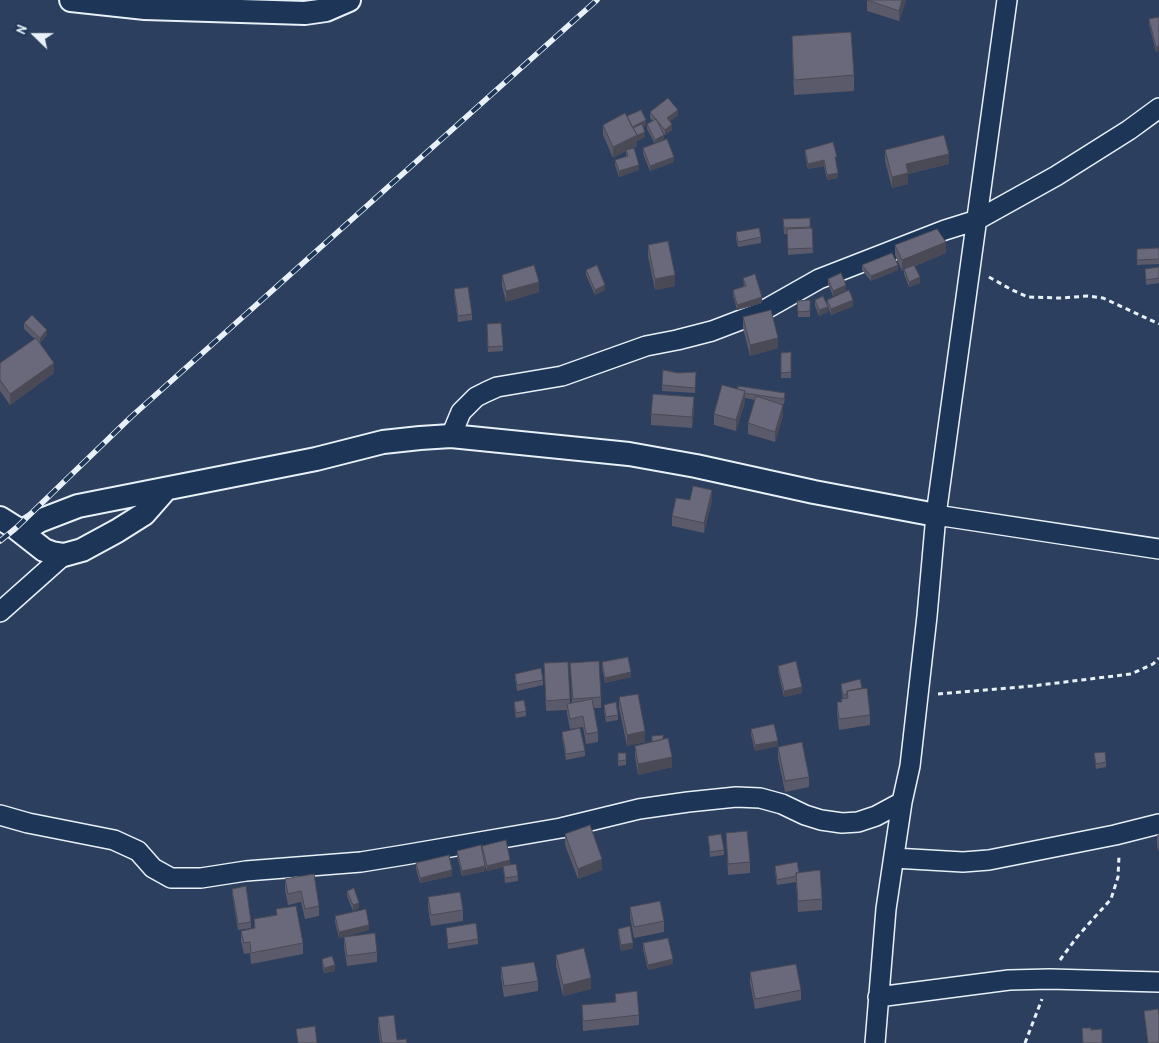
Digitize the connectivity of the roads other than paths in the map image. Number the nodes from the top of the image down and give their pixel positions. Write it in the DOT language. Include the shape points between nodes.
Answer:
graph roads {
  1 [pos="71,0"];
  2 [pos="348,0"];
  3 [pos="1007,0"];
  4 [pos="1159,108"];
  5 [pos="977,220"];
  6 [pos="451,436"];
  7 [pos="166,490"];
  8 [pos="936,515"];
  9 [pos="0,518"];
  10 [pos="21,532"];
  11 [pos="1159,549"];
  12 [pos="64,554"];
  13 [pos="0,612"];
  14 [pos="902,802"];
  15 [pos="0,815"];
  16 [pos="1159,824"];
  17 [pos="894,858"];
  18 [pos="1159,982"];
  19 [pos="878,997"];
  20 [pos="876,1043"];
  1 -- 2 [label="street" via="145,8 305,13 326,10"];
  3 -- 5 [label="street"];
  4 -- 5 [label="street" via="1064,171"];
  5 -- 6 [label="street" via="819,279 759,313 712,331 646,346 562,376 497,387 467,404"];
  5 -- 8 [label="street"];
  6 -- 7 [label="street" via="383,442"];
  6 -- 8 [label="street" via="629,454"];
  7 -- 10 [label="street" via="78,506 39,521"];
  7 -- 12 [label="street" via="144,514 117,531 82,550"];
  8 -- 11 [label="street"];
  8 -- 14 [label="street" via="910,766"];
  9 -- 10 [label="street"];
  10 -- 12 [label="street" via="44,550"];
  12 -- 13 [label="street"];
  14 -- 15 [label="street" via="876,816 842,823 821,820 760,798 688,802 639,809 561,828 361,862 246,871 202,878 171,878 153,868 138,852 114,840"];
  14 -- 17 [label="street"];
  16 -- 17 [label="street" via="990,860 963,862"];
  17 -- 19 [label="street"];
  18 -- 19 [label="street" via="1009,980"];
  19 -- 20 [label="street"];
}
